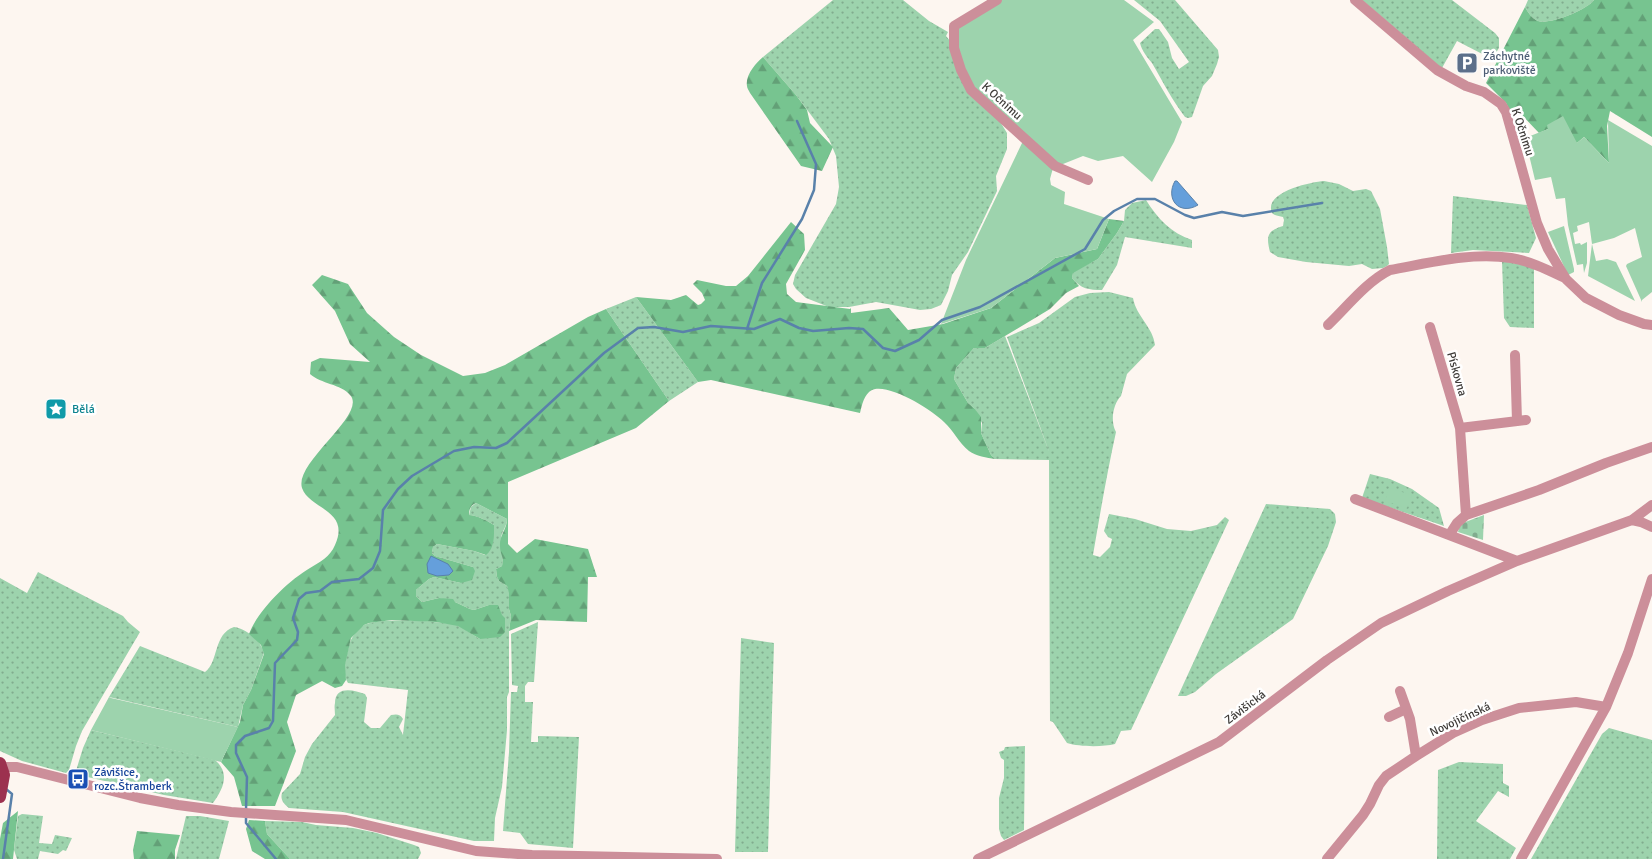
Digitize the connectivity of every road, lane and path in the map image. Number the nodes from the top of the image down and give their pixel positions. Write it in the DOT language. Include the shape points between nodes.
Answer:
graph roads {
  1 [pos="997,0"];
  2 [pos="1355,0"];
  3 [pos="1088,180"];
  4 [pos="1548,249"];
  5 [pos="1538,266"];
  6 [pos="1566,279"];
  7 [pos="1328,325"];
  8 [pos="1652,325"];
  9 [pos="1430,326"];
  10 [pos="1515,355"];
  11 [pos="1460,428"];
  12 [pos="1652,447"];
  13 [pos="1355,499"];
  14 [pos="1652,505"];
  15 [pos="1466,515"];
  16 [pos="1632,520"];
  17 [pos="1652,527"];
  18 [pos="1450,534"];
  19 [pos="1517,561"];
  20 [pos="1652,579"];
  21 [pos="1649,599"];
  22 [pos="1400,691"];
  23 [pos="1606,707"];
  24 [pos="1406,709"];
  25 [pos="1389,717"];
  26 [pos="1416,756"];
  27 [pos="2,770"];
  28 [pos="0,796"];
  29 [pos="717,859"];
  30 [pos="978,859"];
  31 [pos="1327,859"];
  32 [pos="1521,859"];
  1 -- 3 [label="street, K Očnímu" via="954,26 954,48 971,90 1056,166"];
  2 -- 4 [label="street, K Očnímu" via="1437,70 1484,92 1501,104"];
  4 -- 5 [label="street"];
  4 -- 6 [label="street, K Očnímu"];
  5 -- 6 [label="street, K Očnímu"];
  5 -- 7 [label="street, K Očnímu" via="1511,258 1466,256 1390,270 1371,283"];
  6 -- 8 [label="street, K Očnímu" via="1593,302"];
  9 -- 11 [label="street, Pískovna"];
  10 -- 11 [label="street" via="1522,421"];
  11 -- 15 [label="street, Pískovna"];
  12 -- 15 [label="street"];
  13 -- 18 [label="street"];
  14 -- 16 [label="street, Závišická"];
  15 -- 18 [label="street"];
  16 -- 17 [label="street"];
  16 -- 19 [label="street, Závišická"];
  18 -- 19 [label="street"];
  19 -- 30 [label="street, Závišická" via="1381,623 1219,742"];
  20 -- 21 [label="street"];
  21 -- 23 [label="street"];
  22 -- 24 [label="street, Novojičínská"];
  23 -- 26 [label="street, Novojičínská" via="1576,702 1519,708 1482,720"];
  23 -- 32 [label="street"];
  24 -- 25 [label="street"];
  24 -- 26 [label="street, Novojičínská"];
  26 -- 31 [label="street, Novojičínská" via="1386,776 1370,804"];
  27 -- 28 [label="main road"];
  27 -- 29 [label="street" via="17,767 186,807 356,822 476,851"];
}
